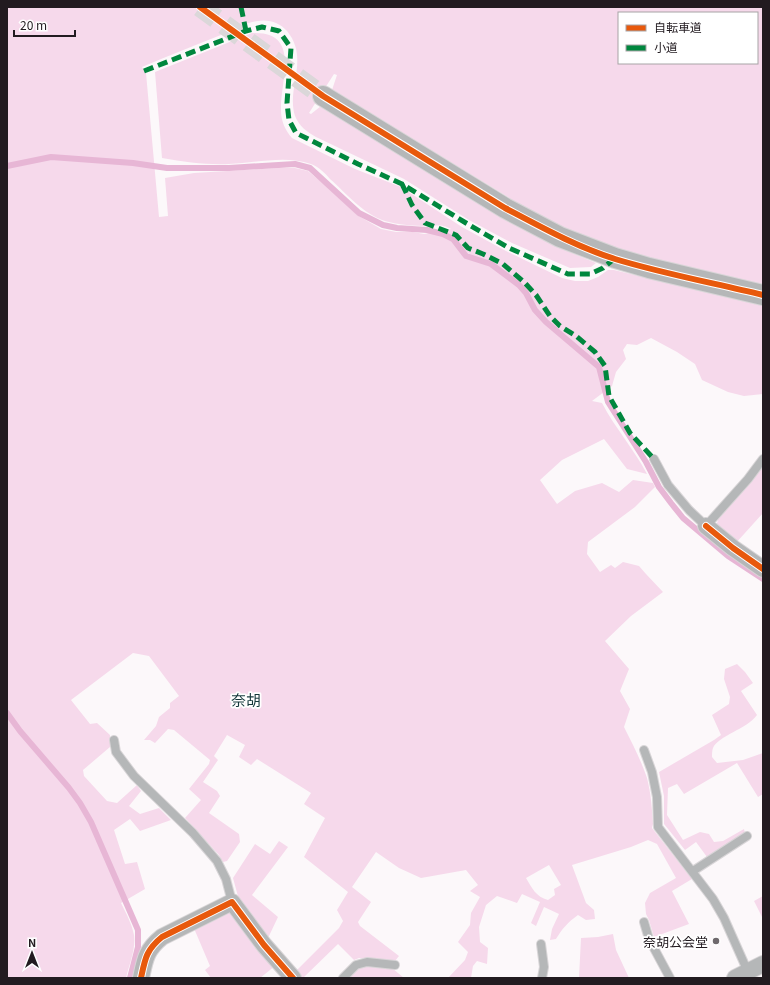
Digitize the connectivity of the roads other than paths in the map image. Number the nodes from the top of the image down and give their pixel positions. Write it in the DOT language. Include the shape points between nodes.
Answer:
graph roads {
  1 [pos="323,96"];
  2 [pos="763,295"];
  3 [pos="763,458"];
  4 [pos="654,459"];
  5 [pos="706,526"];
  6 [pos="763,569"];
  7 [pos="114,740"];
  8 [pos="644,750"];
  9 [pos="747,836"];
  10 [pos="693,872"];
  11 [pos="232,902"];
  12 [pos="644,922"];
  13 [pos="541,944"];
  14 [pos="763,964"];
  15 [pos="395,965"];
  16 [pos="741,975"];
  17 [pos="141,978"];
  18 [pos="293,978"];
  19 [pos="343,978"];
  20 [pos="542,978"];
  21 [pos="670,978"];
  1 -- 2 [label="street" via="505,208 560,237 608,256 649,268"];
  3 -- 5 [label="lane"];
  4 -- 5 [label="lane" via="668,484"];
  5 -- 6 [label="street"];
  7 -- 11 [label="lane" via="116,752 134,776 217,861 226,879"];
  8 -- 10 [label="lane" via="657,797 658,827"];
  9 -- 10 [label="lane"];
  10 -- 16 [label="lane" via="724,918"];
  11 -- 17 [label="street" via="162,937 152,945 146,956"];
  11 -- 18 [label="street"];
  12 -- 21 [label="lane" via="649,939"];
  13 -- 20 [label="lane" via="544,967"];
  14 -- 16 [label="street"];
  15 -- 19 [label="lane" via="367,962 356,965"];
}
